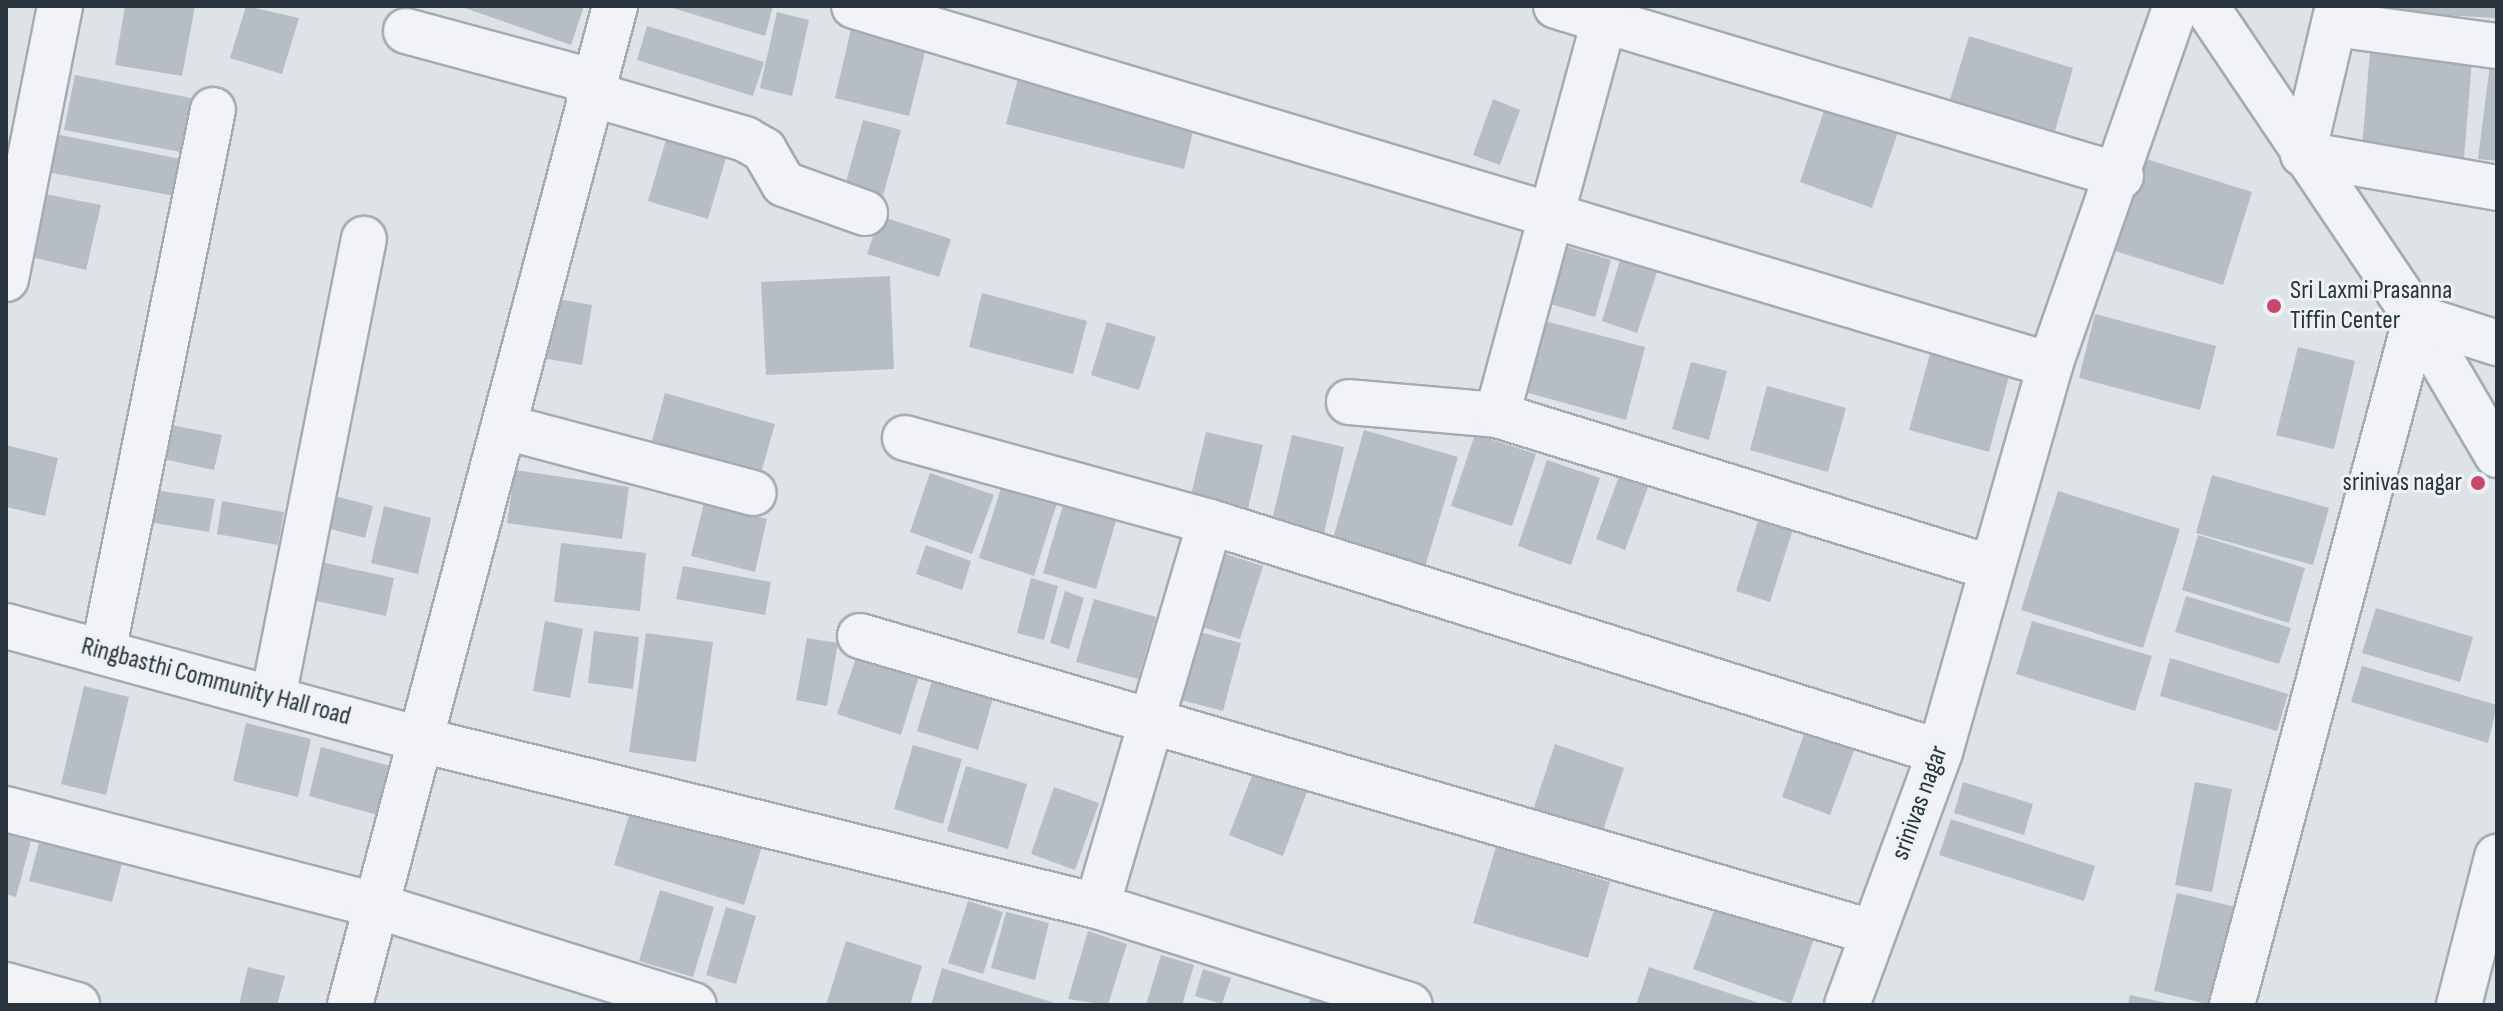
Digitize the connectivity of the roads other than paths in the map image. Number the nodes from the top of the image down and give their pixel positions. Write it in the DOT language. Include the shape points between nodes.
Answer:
graph roads {
  1 [pos="60,6"];
  2 [pos="615,6"];
  3 [pos="854,6"];
  4 [pos="1556,6"];
  5 [pos="2177,8"];
  6 [pos="1606,13"];
  7 [pos="2336,15"];
  8 [pos="406,31"];
  9 [pos="2497,46"];
  10 [pos="590,87"];
  11 [pos="213,110"];
  12 [pos="2303,154"];
  13 [pos="2121,176"];
  14 [pos="2497,188"];
  15 [pos="1551,210"];
  16 [pos="865,213"];
  17 [pos="364,239"];
  18 [pos="6,279"];
  19 [pos="2416,317"];
  20 [pos="2497,343"];
  21 [pos="2050,365"];
  22 [pos="1349,402"];
  23 [pos="1497,415"];
  24 [pos="509,428"];
  25 [pos="905,438"];
  26 [pos="2497,455"];
  27 [pos="753,493"];
  28 [pos="1210,522"];
  29 [pos="1989,567"];
  30 [pos="6,626"];
  31 [pos="860,636"];
  32 [pos="103,652"];
  33 [pos="273,698"];
  34 [pos="1156,723"];
  35 [pos="425,741"];
  36 [pos="1940,752"];
  37 [pos="6,809"];
  38 [pos="2497,857"];
  39 [pos="374,905"];
  40 [pos="1097,906"];
  41 [pos="1871,932"];
  42 [pos="6,985"];
  43 [pos="77,1005"];
  44 [pos="350,1005"];
  45 [pos="694,1005"];
  46 [pos="1410,1005"];
  47 [pos="1847,1005"];
  48 [pos="2232,1005"];
  49 [pos="2459,1005"];
  1 -- 18 [label="street"];
  2 -- 10 [label="street"];
  3 -- 15 [label="street"];
  4 -- 6 [label="street"];
  5 -- 12 [label="street"];
  5 -- 13 [label="street, srinivas nagar"];
  6 -- 13 [label="street"];
  6 -- 15 [label="street"];
  7 -- 9 [label="street"];
  7 -- 12 [label="street"];
  8 -- 10 [label="street"];
  10 -- 16 [label="street" via="745,139 764,150 784,184"];
  10 -- 24 [label="street"];
  11 -- 32 [label="street"];
  12 -- 14 [label="street"];
  12 -- 19 [label="street"];
  13 -- 21 [label="street, srinivas nagar"];
  15 -- 21 [label="street"];
  15 -- 23 [label="street"];
  17 -- 33 [label="street"];
  19 -- 20 [label="street"];
  19 -- 26 [label="street"];
  19 -- 48 [label="street"];
  21 -- 29 [label="street, srinivas nagar"];
  22 -- 23 [label="street"];
  23 -- 29 [label="street"];
  24 -- 27 [label="street"];
  24 -- 35 [label="street"];
  25 -- 28 [label="street"];
  28 -- 34 [label="street"];
  28 -- 36 [label="street"];
  29 -- 36 [label="street, srinivas nagar"];
  30 -- 32 [label="street, Ringbasthi Community Hall road"];
  31 -- 34 [label="street"];
  32 -- 33 [label="street, Ringbasthi Community Hall road"];
  33 -- 35 [label="street, Ringbasthi Community Hall road"];
  34 -- 40 [label="street"];
  34 -- 41 [label="street"];
  35 -- 39 [label="street"];
  35 -- 40 [label="street, Ringbasthi Community Hall road"];
  36 -- 41 [label="street, srinivas nagar"];
  37 -- 39 [label="street"];
  38 -- 49 [label="street"];
  39 -- 44 [label="street"];
  39 -- 45 [label="street"];
  40 -- 46 [label="street, Ringbasthi Community Hall road"];
  41 -- 47 [label="street, srinivas nagar"];
  42 -- 43 [label="street"];
}
